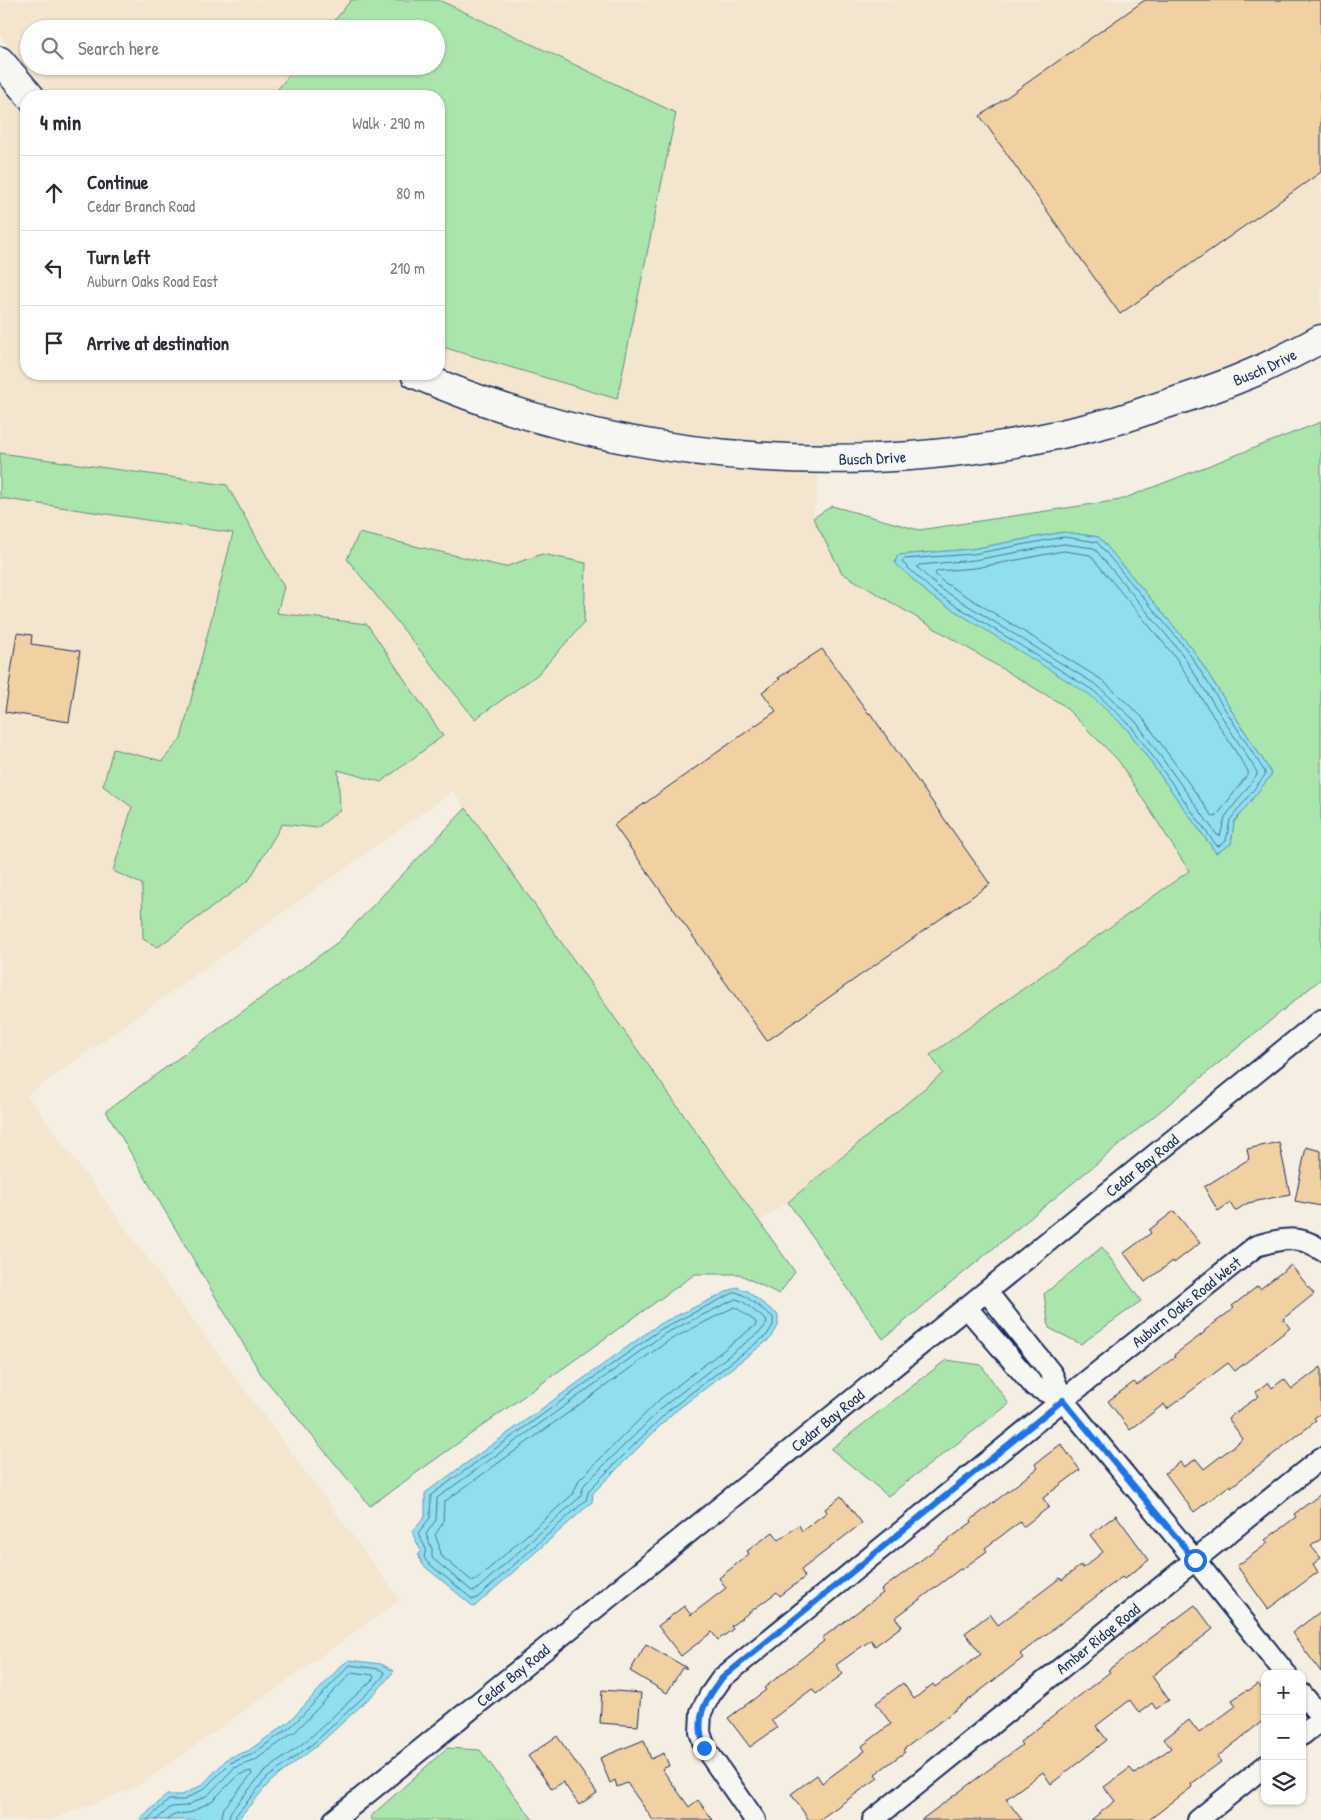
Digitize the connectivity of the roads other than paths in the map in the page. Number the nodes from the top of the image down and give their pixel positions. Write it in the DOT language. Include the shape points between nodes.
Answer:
graph roads {
  1 [pos="0,61"];
  2 [pos="25,90"];
  3 [pos="1321,340"];
  4 [pos="431,380"];
  5 [pos="1321,1020"];
  6 [pos="1321,1250"];
  7 [pos="987,1292"];
  8 [pos="967,1308"];
  9 [pos="1063,1400"];
  10 [pos="1321,1458"];
  11 [pos="1195,1560"];
  12 [pos="1283,1670"];
  13 [pos="1306,1699"];
  14 [pos="1321,1719"];
  15 [pos="1306,1732"];
  16 [pos="1261,1769"];
  17 [pos="334,1820"];
  18 [pos="755,1820"];
  19 [pos="873,1820"];
  20 [pos="1198,1820"];
  1 -- 2 [label="street"];
  3 -- 4 [label="street, Busch Drive" via="1246,376 1112,422 995,446 879,457 778,458 652,444 512,410"];
  5 -- 7 [label="street, Cedar Bay Road"];
  6 -- 9 [label="street, Auburn Oaks Road West" via="1298,1239 1280,1239 1256,1246"];
  7 -- 8 [label="street, Cedar Bay Road"];
  7 -- 9 [label="street" via="1052,1374"];
  8 -- 9 [label="street" via="1034,1386"];
  8 -- 17 [label="street, Cedar Bay Road"];
  9 -- 11 [label="street"];
  9 -- 18 [label="street, Auburn Oaks Road West" via="722,1678 701,1712 700,1732 704,1748"];
  10 -- 11 [label="street, Amber Ridge Road"];
  11 -- 12 [label="street"];
  11 -- 19 [label="street, Amber Ridge Road"];
  13 -- 14 [label="street"];
  14 -- 15 [label="street"];
  16 -- 20 [label="street"];
}
